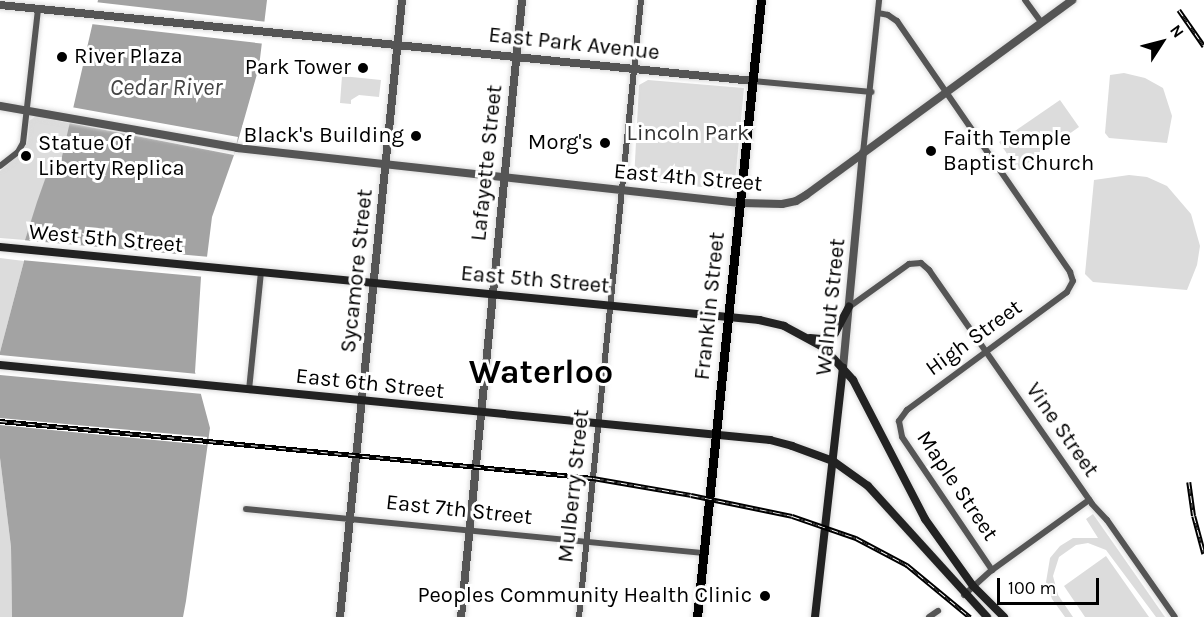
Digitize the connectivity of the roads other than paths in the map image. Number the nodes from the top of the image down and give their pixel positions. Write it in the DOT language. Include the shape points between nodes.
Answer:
graph roads {
  1 [pos="402,0"];
  2 [pos="522,0"];
  3 [pos="641,0"];
  4 [pos="760,0"];
  5 [pos="879,0"];
  6 [pos="1025,0"];
  7 [pos="1072,0"];
  8 [pos="0,5"];
  9 [pos="38,9"];
  10 [pos="878,14"];
  11 [pos="1041,22"];
  12 [pos="397,45"];
  13 [pos="516,57"];
  14 [pos="634,69"];
  15 [pos="753,81"];
  16 [pos="871,92"];
  17 [pos="947,92"];
  18 [pos="0,106"];
  19 [pos="26,109"];
  20 [pos="863,153"];
  21 [pos="385,164"];
  22 [pos="0,166"];
  23 [pos="504,177"];
  24 [pos="622,190"];
  25 [pos="740,202"];
  26 [pos="3,247"];
  27 [pos="209,267"];
  28 [pos="261,272"];
  29 [pos="373,283"];
  30 [pos="492,294"];
  31 [pos="610,305"];
  32 [pos="849,307"];
  33 [pos="728,316"];
  34 [pos="808,338"];
  35 [pos="986,353"];
  36 [pos="0,365"];
  37 [pos="843,368"];
  38 [pos="249,390"];
  39 [pos="362,401"];
  40 [pos="481,413"];
  41 [pos="899,422"];
  42 [pos="599,424"];
  43 [pos="716,435"];
  44 [pos="833,461"];
  45 [pos="1089,500"];
  46 [pos="246,509"];
  47 [pos="350,517"];
  48 [pos="469,529"];
  49 [pos="587,541"];
  50 [pos="704,553"];
  51 [pos="992,570"];
  52 [pos="973,585"];
  53 [pos="964,595"];
  54 [pos="938,611"];
  55 [pos="340,617"];
  56 [pos="460,617"];
  57 [pos="579,617"];
  58 [pos="697,617"];
  59 [pos="815,617"];
  60 [pos="929,617"];
  61 [pos="987,617"];
  62 [pos="1004,617"];
  63 [pos="1176,617"];
  1 -- 12 [label="street, Sycamore Street"];
  2 -- 13 [label="street, Lafayette Street"];
  3 -- 14 [label="street, Mulberry Street"];
  4 -- 15 [label="main road, Franklin Street"];
  5 -- 10 [label="street, Walnut Street"];
  6 -- 11 [label="street"];
  7 -- 11 [label="street, East 4th Street"];
  8 -- 9 [label="street, East Park Avenue"];
  9 -- 12 [label="street, East Park Avenue"];
  9 -- 19 [label="street"];
  10 -- 16 [label="street, Walnut Street"];
  10 -- 17 [label="street" via="897,21"];
  11 -- 17 [label="street, East 4th Street"];
  12 -- 13 [label="street, East Park Avenue"];
  12 -- 21 [label="street, Sycamore Street"];
  13 -- 14 [label="street, East Park Avenue"];
  13 -- 23 [label="street, Lafayette Street"];
  14 -- 15 [label="street, East Park Avenue"];
  14 -- 24 [label="street, Mulberry Street"];
  15 -- 16 [label="street, East Park Avenue"];
  15 -- 25 [label="main road, Franklin Street"];
  16 -- 20 [label="street, Walnut Street"];
  17 -- 20 [label="street, East 4th Street"];
  17 -- 35 [label="street, High Street" via="1070,272 1072,285"];
  18 -- 19 [label="street, East 4th Street"];
  19 -- 21 [label="street, East 4th Street" via="237,148"];
  19 -- 22 [label="street" via="21,148"];
  20 -- 25 [label="street, East 4th Street" via="796,201"];
  20 -- 32 [label="street, Walnut Street"];
  21 -- 23 [label="street, East 4th Street"];
  21 -- 29 [label="street, Sycamore Street"];
  23 -- 24 [label="street, East 4th Street"];
  23 -- 30 [label="street, Lafayette Street"];
  24 -- 25 [label="street, East 4th Street"];
  24 -- 31 [label="street, Mulberry Street"];
  25 -- 33 [label="main road, Franklin Street"];
  26 -- 27 [label="main road, West 5th Street"];
  27 -- 28 [label="main road, East 5th Street"];
  28 -- 29 [label="main road, East 5th Street"];
  28 -- 38 [label="street"];
  29 -- 30 [label="main road, East 5th Street"];
  29 -- 39 [label="street, Sycamore Street"];
  30 -- 31 [label="main road, East 5th Street"];
  30 -- 40 [label="street, Lafayette Street"];
  31 -- 33 [label="main road, East 5th Street"];
  31 -- 42 [label="street, Mulberry Street"];
  32 -- 34 [label="main road" via="835,333 821,339"];
  32 -- 35 [label="street, Vine Street" via="909,264 921,263"];
  32 -- 37 [label="street, Walnut Street"];
  33 -- 34 [label="main road, East 5th Street" via="771,322"];
  33 -- 43 [label="main road, Franklin Street"];
  34 -- 37 [label="main road, East 5th Street"];
  35 -- 41 [label="street, High Street" via="907,410"];
  35 -- 45 [label="street, Vine Street"];
  36 -- 38 [label="main road, East 6th Street"];
  37 -- 44 [label="main road, Walnut Street"];
  37 -- 52 [label="main road, East 5th Street" via="867,404 925,519"];
  38 -- 39 [label="main road, East 6th Street"];
  39 -- 40 [label="main road, East 6th Street"];
  39 -- 47 [label="street, Sycamore Street"];
  40 -- 42 [label="main road, East 6th Street"];
  40 -- 48 [label="street, Lafayette Street"];
  41 -- 51 [label="street, Maple Street" via="902,437"];
  42 -- 43 [label="main road, East 6th Street"];
  42 -- 49 [label="street, Mulberry Street"];
  43 -- 44 [label="main road, East 6th Street" via="770,441"];
  43 -- 50 [label="main road, Franklin Street"];
  44 -- 53 [label="main road, East 6th Street" via="878,496"];
  44 -- 59 [label="main road, Walnut Street"];
  45 -- 51 [label="street"];
  45 -- 63 [label="street, Vine Street"];
  46 -- 47 [label="street, East 7th Street"];
  47 -- 48 [label="street, East 7th Street"];
  47 -- 55 [label="street, Sycamore Street"];
  48 -- 49 [label="street, East 7th Street"];
  48 -- 56 [label="street, Lafayette Street"];
  49 -- 50 [label="street, East 7th Street"];
  49 -- 57 [label="street, Mulberry Street"];
  50 -- 58 [label="main road, Franklin Street"];
  51 -- 52 [label="street"];
  52 -- 53 [label="street"];
  52 -- 62 [label="main road, East 5th Street"];
  53 -- 61 [label="main road, East 6th Street"];
  54 -- 60 [label="street"];
}
